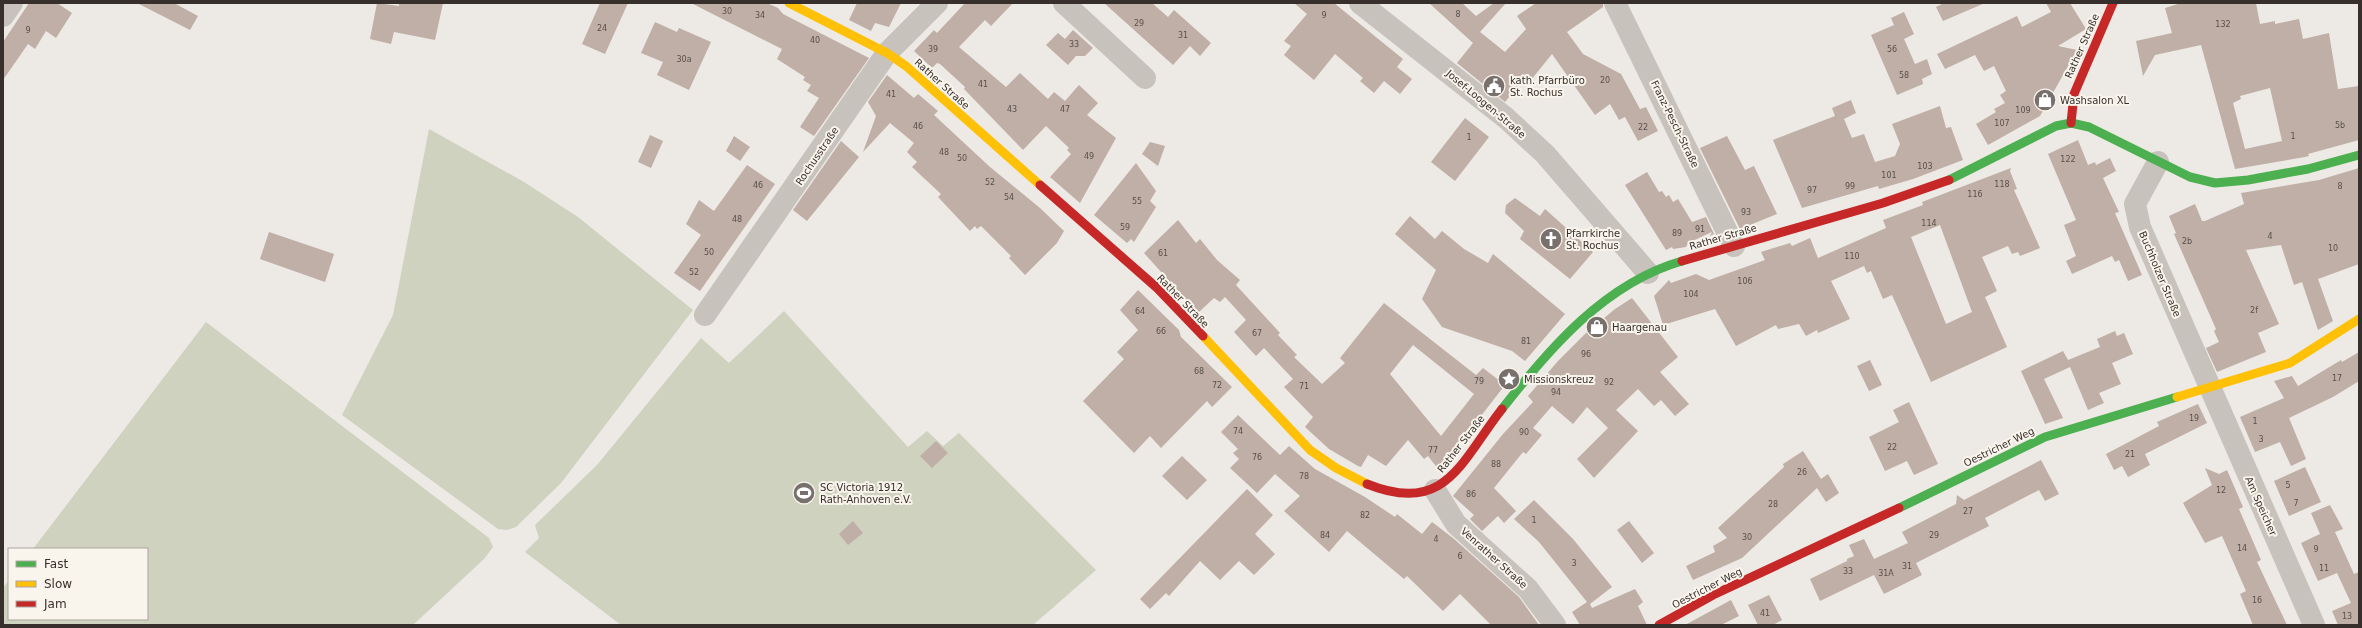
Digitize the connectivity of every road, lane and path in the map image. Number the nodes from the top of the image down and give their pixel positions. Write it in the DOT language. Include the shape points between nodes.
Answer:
graph roads {
  1 [pos="12,3"];
  2 [pos="789,3"];
  3 [pos="937,3"];
  4 [pos="1064,3"];
  5 [pos="1360,3"];
  6 [pos="1615,3"];
  7 [pos="2113,3"];
  8 [pos="3,16"];
  9 [pos="887,53"];
  10 [pos="1145,78"];
  11 [pos="2071,123"];
  12 [pos="2359,155"];
  13 [pos="2158,162"];
  14 [pos="1734,246"];
  15 [pos="1648,273"];
  16 [pos="705,315"];
  17 [pos="2359,319"];
  18 [pos="2208,387"];
  19 [pos="1435,490"];
  20 [pos="1555,625"];
  21 [pos="1659,625"];
  22 [pos="2314,625"];
  1 -- 8 [label="street"];
  2 -- 9 [label="main road, Rather Straße"];
  3 -- 9 [label="street, Rochusstraße"];
  4 -- 10 [label="street"];
  5 -- 15 [label="street, Josef-Loogen-Straße" via="1506,118 1545,154"];
  6 -- 14 [label="street, Franz-Pesch-Straße"];
  7 -- 11 [label="main road, Rather Straße" via="2074,94"];
  9 -- 16 [label="street, Rochusstraße"];
  9 -- 19 [label="main road, Rather Straße" via="906,66 1156,287 1310,450 1328,465 1363,482 1396,492 1416,493"];
  11 -- 13 [label="main road" via="2089,127"];
  11 -- 14 [label="main road, Rather Straße" via="2056,126 1954,178 1883,203"];
  12 -- 13 [label="main road" via="2295,171 2215,183 2190,177"];
  13 -- 18 [label="street, Buchholzer Straße" via="2135,204 2140,227"];
  14 -- 15 [label="main road, Rather Straße"];
  15 -- 19 [label="main road, Rather Straße" via="1596,308 1546,355 1450,478"];
  17 -- 18 [label="main road, Oestricher Weg" via="2290,363"];
  18 -- 21 [label="main road, Oestricher Weg" via="2045,437 1713,595"];
  18 -- 22 [label="street, Am Speicher"];
  19 -- 20 [label="street, Venrather Straße" via="1456,524 1528,589"];
}
